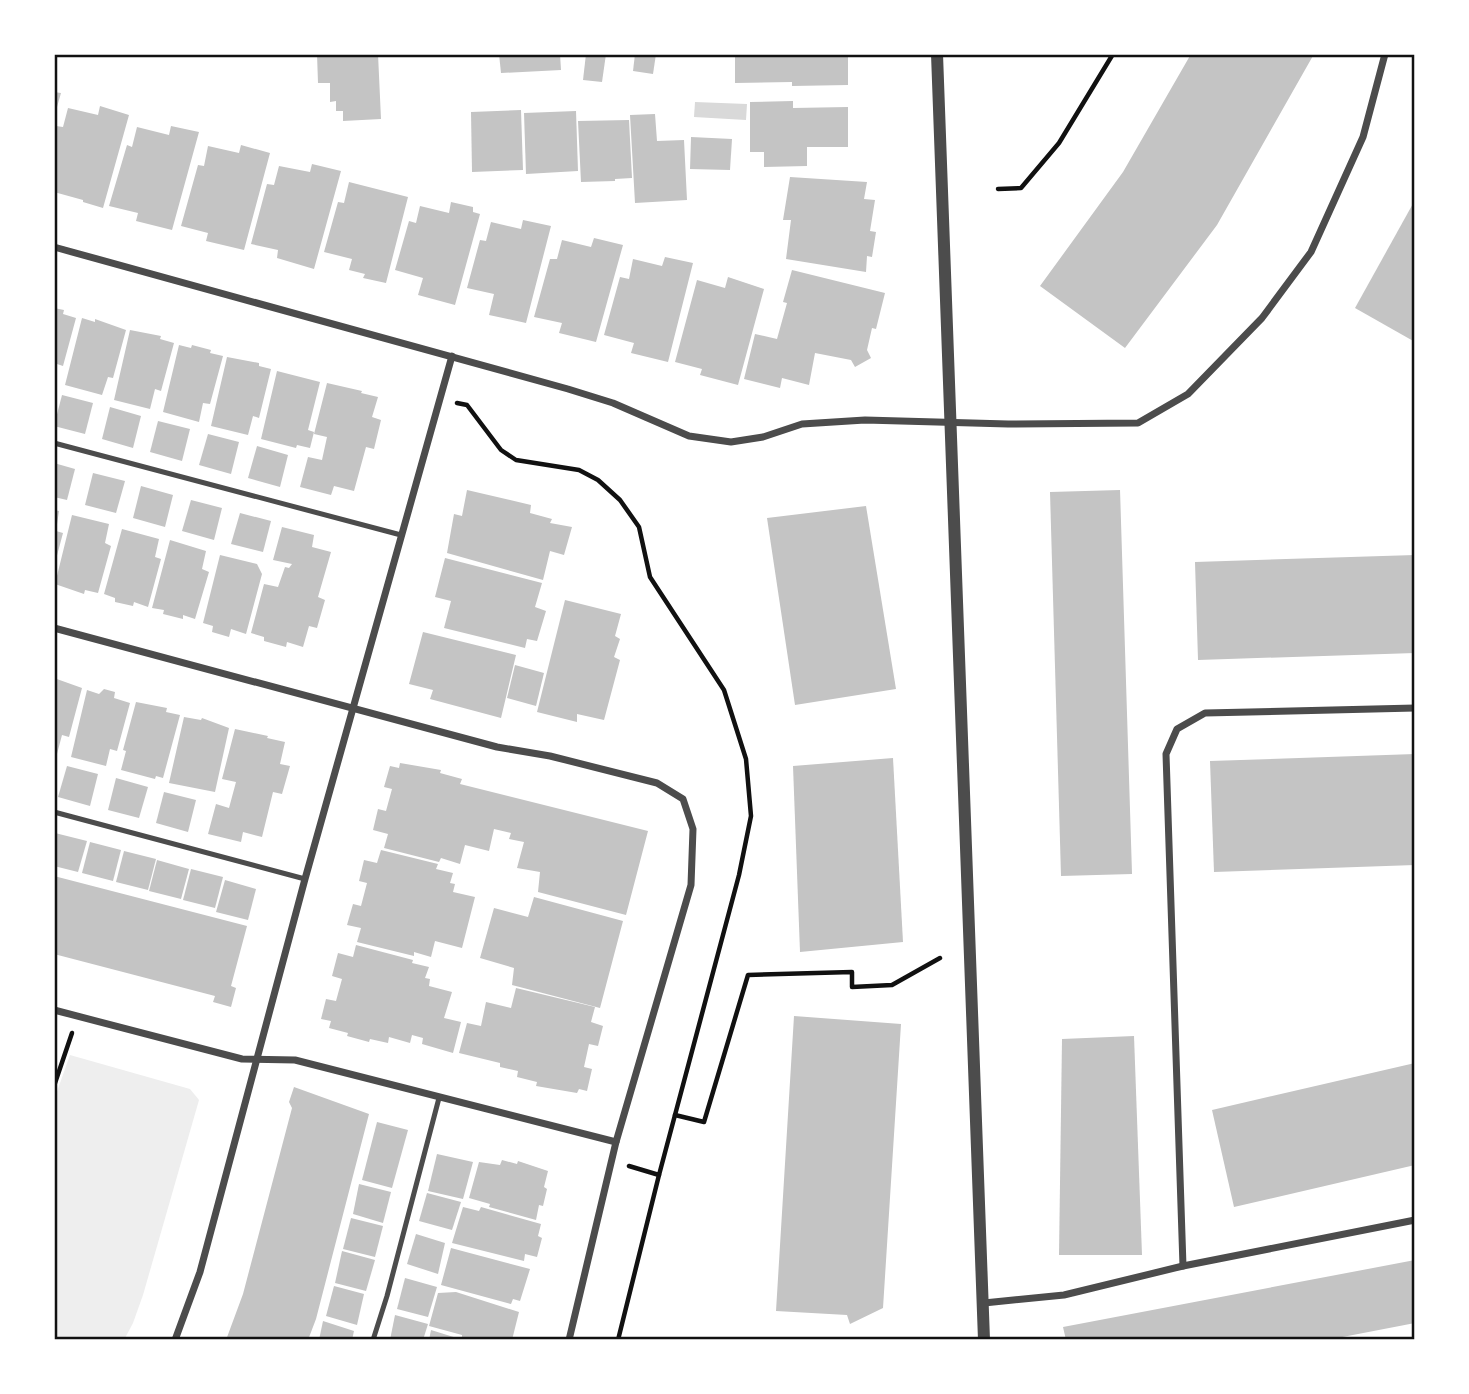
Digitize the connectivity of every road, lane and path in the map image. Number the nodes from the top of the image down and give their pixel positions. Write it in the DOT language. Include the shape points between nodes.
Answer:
graph roads {
  1 [pos="937,54"];
  2 [pos="1112,54"];
  3 [pos="1385,54"];
  4 [pos="998,189"];
  5 [pos="54,247"];
  6 [pos="452,356"];
  7 [pos="950,421"];
  8 [pos="54,443"];
  9 [pos="401,535"];
  10 [pos="54,628"];
  11 [pos="1415,708"];
  12 [pos="353,709"];
  13 [pos="54,812"];
  14 [pos="305,879"];
  15 [pos="940,958"];
  16 [pos="54,1010"];
  17 [pos="74,1015"];
  18 [pos="258,1060"];
  19 [pos="54,1086"];
  20 [pos="439,1098"];
  21 [pos="675,1115"];
  22 [pos="617,1142"];
  23 [pos="659,1175"];
  24 [pos="1415,1220"];
  25 [pos="1183,1266"];
  26 [pos="984,1303"];
  27 [pos="175,1340"];
  28 [pos="373,1340"];
  29 [pos="569,1340"];
  30 [pos="618,1340"];
  31 [pos="984,1340"];
  1 -- 7 [label="street"];
  2 -- 4 [label="path" via="1059,143 1021,188"];
  3 -- 7 [label="street" via="1363,137 1311,252 1262,318 1188,394 1138,423"];
  5 -- 6 [label="street"];
  6 -- 7 [label="street" via="613,403 689,436 731,442 802,425 865,419"];
  6 -- 9 [label="street"];
  7 -- 26 [label="street"];
  8 -- 9 [label="lane"];
  9 -- 12 [label="street"];
  10 -- 12 [label="street"];
  11 -- 25 [label="street" via="1205,713 1177,729 1166,754"];
  12 -- 14 [label="street"];
  12 -- 22 [label="street" via="657,783 683,799 693,829 691,884"];
  13 -- 14 [label="lane"];
  14 -- 18 [label="street"];
  15 -- 21 [label="path" via="892,985 852,987 852,972 748,975 704,1122"];
  16 -- 17 [label="street"];
  17 -- 18 [label="street"];
  17 -- 19 [label="path" via="70,1043"];
  18 -- 20 [label="street" via="295,1060"];
  18 -- 27 [label="street" via="200,1272"];
  20 -- 22 [label="street"];
  20 -- 28 [label="lane"];
  22 -- 29 [label="street"];
  23 -- 30 [label="path"];
  24 -- 25 [label="street"];
  25 -- 26 [label="street" via="1065,1295"];
  26 -- 31 [label="street"];
}
